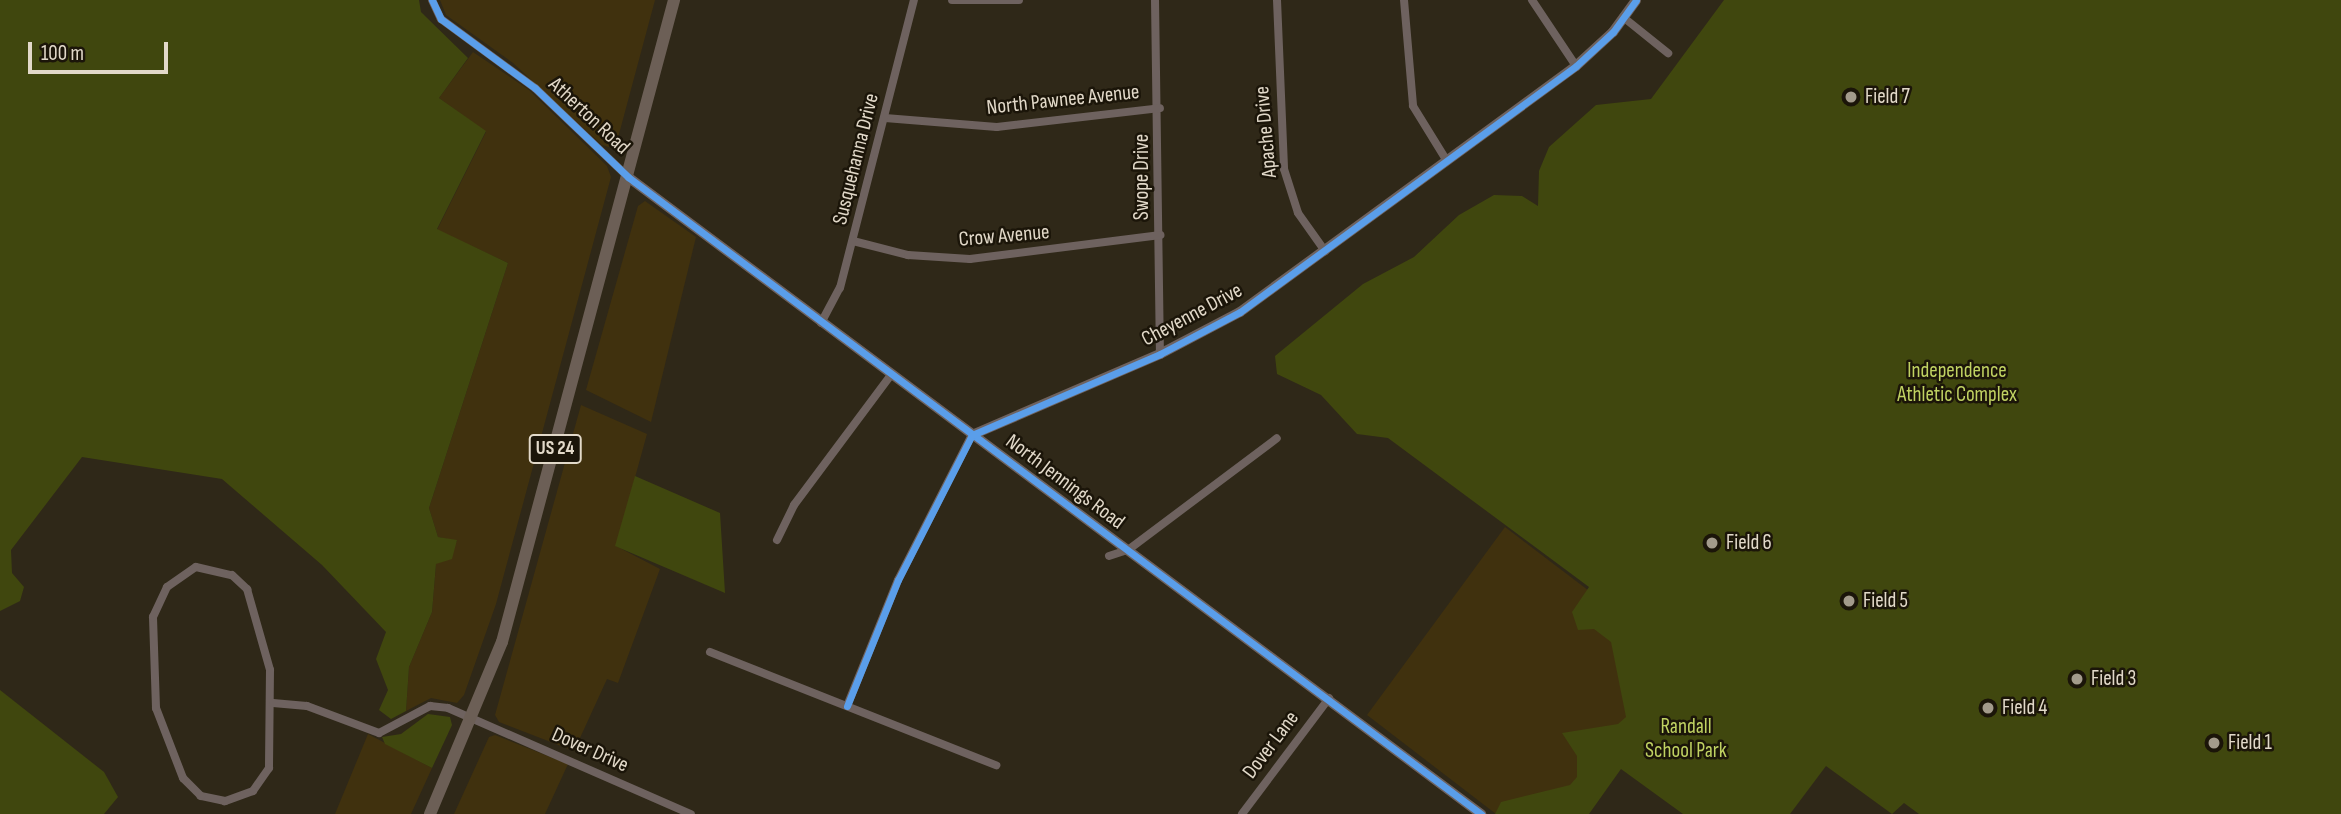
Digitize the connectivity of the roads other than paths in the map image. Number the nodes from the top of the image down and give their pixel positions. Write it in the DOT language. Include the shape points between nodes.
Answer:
graph roads {
  1 [pos="432,0"];
  2 [pos="674,0"];
  3 [pos="914,0"];
  4 [pos="952,0"];
  5 [pos="1019,0"];
  6 [pos="1156,0"];
  7 [pos="1277,0"];
  8 [pos="1404,0"];
  9 [pos="1532,0"];
  10 [pos="1636,0"];
  11 [pos="1623,17"];
  12 [pos="1668,53"];
  13 [pos="1576,66"];
  14 [pos="1160,108"];
  15 [pos="885,118"];
  16 [pos="1447,161"];
  17 [pos="628,177"];
  18 [pos="1160,235"];
  19 [pos="853,241"];
  20 [pos="1325,251"];
  21 [pos="821,323"];
  22 [pos="1160,354"];
  23 [pos="891,375"];
  24 [pos="972,435"];
  25 [pos="1277,439"];
  26 [pos="776,540"];
  27 [pos="1128,550"];
  28 [pos="1109,556"];
  29 [pos="710,652"];
  30 [pos="1329,698"];
  31 [pos="273,703"];
  32 [pos="847,706"];
  33 [pos="474,718"];
  34 [pos="996,765"];
  35 [pos="430,814"];
  36 [pos="691,814"];
  37 [pos="1242,814"];
  38 [pos="1481,814"];
  1 -- 17 [label="street, Atherton Road" via="441,19 535,88"];
  2 -- 17 [label="highway, US 24"];
  3 -- 15 [label="street, Susquehanna Drive"];
  4 -- 5 [label="street"];
  6 -- 14 [label="street, Swope Drive"];
  7 -- 20 [label="street, Apache Drive" via="1284,169 1298,213"];
  8 -- 16 [label="street" via="1413,106"];
  9 -- 13 [label="street"];
  10 -- 11 [label="street, Cheyenne Drive"];
  11 -- 12 [label="street"];
  11 -- 13 [label="street, Cheyenne Drive"];
  13 -- 16 [label="street, Cheyenne Drive"];
  14 -- 15 [label="street, North Pawnee Avenue" via="997,127"];
  14 -- 18 [label="street, Swope Drive"];
  15 -- 19 [label="street, Susquehanna Drive"];
  16 -- 20 [label="street, Cheyenne Drive"];
  17 -- 21 [label="street, North Jennings Road"];
  17 -- 33 [label="highway, US 24" via="510,615"];
  18 -- 19 [label="street, Crow Avenue" via="970,259 908,255"];
  18 -- 22 [label="street, Swope Drive"];
  19 -- 21 [label="street, Susquehanna Drive" via="840,288"];
  20 -- 22 [label="street, Cheyenne Drive" via="1240,312"];
  21 -- 23 [label="street, North Jennings Road"];
  22 -- 24 [label="street, Cheyenne Drive"];
  23 -- 24 [label="street, North Jennings Road"];
  23 -- 26 [label="street" via="794,505"];
  24 -- 27 [label="street, North Jennings Road"];
  24 -- 32 [label="street" via="898,580"];
  25 -- 27 [label="street"];
  27 -- 28 [label="street"];
  27 -- 30 [label="street, North Jennings Road"];
  29 -- 32 [label="street"];
  30 -- 37 [label="street, Dover Lane"];
  30 -- 38 [label="street, North Jennings Road"];
  31 -- 31 [label="street" via="265,642 247,589 213,567 179,575 153,617 153,675 156,708 191,788 225,801 259,785 270,761"];
  31 -- 33 [label="street, Dover Drive" via="307,706 379,733 430,706"];
  32 -- 34 [label="street"];
  33 -- 35 [label="highway, US 24"];
  33 -- 36 [label="street, Dover Drive"];
}
